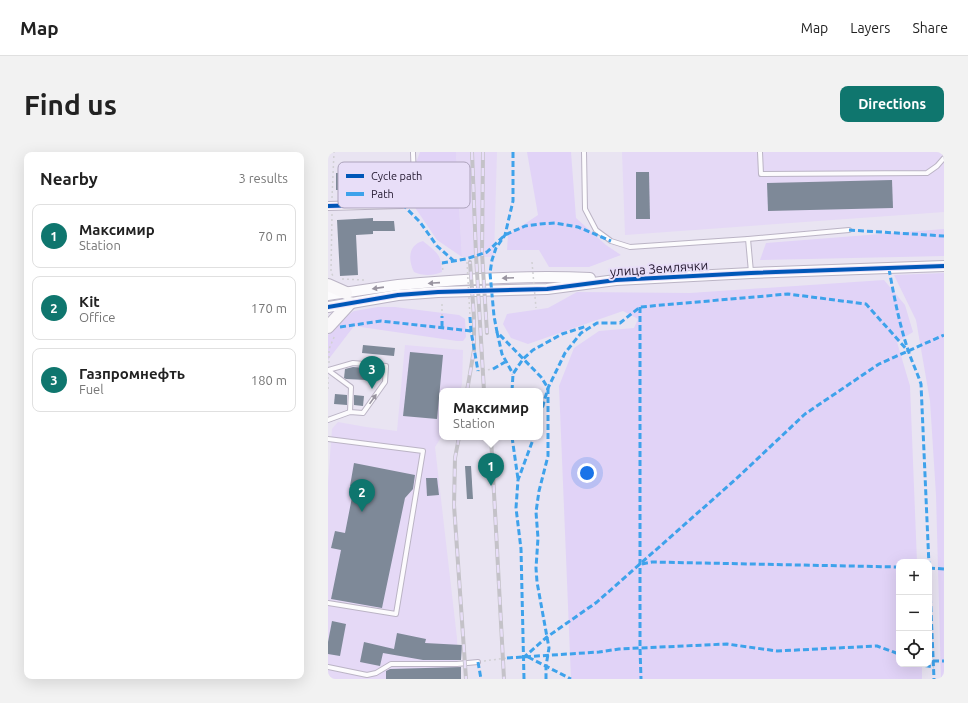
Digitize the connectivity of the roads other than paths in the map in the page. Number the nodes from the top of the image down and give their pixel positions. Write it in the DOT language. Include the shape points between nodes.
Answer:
graph roads {
  1 [pos="584,152"];
  2 [pos="760,152"];
  3 [pos="944,158"];
  4 [pos="849,230"];
  5 [pos="748,239"];
  6 [pos="944,266"];
  7 [pos="751,273"];
  8 [pos="332,281"];
  9 [pos="328,295"];
  10 [pos="348,298"];
  11 [pos="328,307"];
  12 [pos="332,330"];
  13 [pos="328,370"];
  14 [pos="350,412"];
  15 [pos="328,420"];
  16 [pos="328,439"];
  17 [pos="328,603"];
  18 [pos="478,662"];
  19 [pos="328,667"];
  20 [pos="366,677"];
  1 -- 5 [label="lane" via="585,210 596,230 611,241 630,247"];
  2 -- 3 [label="lane" via="761,174 926,173"];
  4 -- 5 [label="lane"];
  5 -- 7 [label="lane"];
  6 -- 7 [label="street, улица Землячки"];
  7 -- 10 [label="street, улица Землячки" via="616,280 547,276 409,284"];
  8 -- 10 [label="main road"];
  9 -- 10 [label="street, улица Землячки"];
  10 -- 11 [label="street, улица Землячки"];
  10 -- 12 [label="main road"];
  13 -- 14 [label="lane" via="351,387"];
  14 -- 13 [label="lane, one-way" via="363,413 385,382 386,366 353,363"];
  14 -- 15 [label="lane"];
  16 -- 17 [label="lane" via="423,451 396,614"];
  18 -- 20 [label="lane" via="391,664"];
  19 -- 20 [label="lane"];
}
